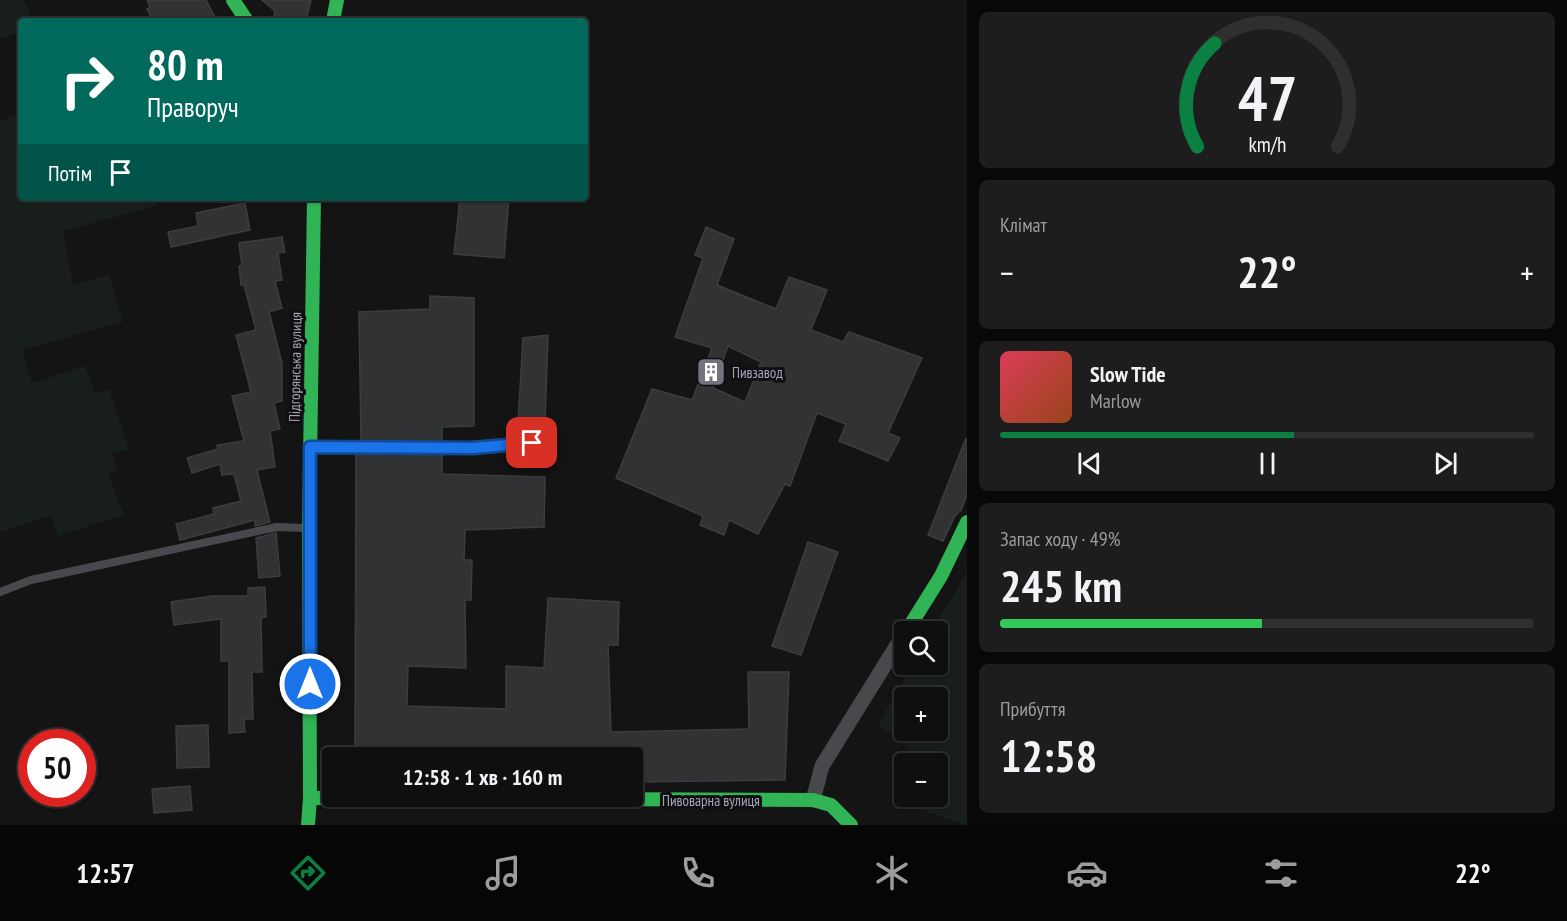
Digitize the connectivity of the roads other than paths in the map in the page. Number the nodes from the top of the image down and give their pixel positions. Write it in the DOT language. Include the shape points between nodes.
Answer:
graph roads {
  1 [pos="233,0"];
  2 [pos="337,0"];
  3 [pos="245,18"];
  4 [pos="334,18"];
  5 [pos="314,201"];
  6 [pos="532,443"];
  7 [pos="310,447"];
  8 [pos="967,522"];
  9 [pos="309,528"];
  10 [pos="0,592"];
  11 [pos="913,621"];
  12 [pos="894,651"];
  13 [pos="310,798"];
  14 [pos="813,800"];
  15 [pos="308,825"];
  16 [pos="851,825"];
  1 -- 3 [label="main road"];
  2 -- 4 [label="main road"];
  5 -- 7 [label="main road, Підгорянська вулиця"];
  6 -- 7 [label="lane" via="472,448"];
  7 -- 9 [label="main road, Підгорянська вулиця"];
  8 -- 11 [label="main road" via="941,576"];
  9 -- 10 [label="lane" via="277,527 32,580"];
  9 -- 13 [label="main road, Підгорянська вулиця"];
  12 -- 14 [label="street" via="822,766"];
  13 -- 14 [label="main road, Пивоварна вулиця"];
  13 -- 15 [label="main road, Підгорянська вулиця"];
  14 -- 16 [label="main road" via="831,805"];
}
